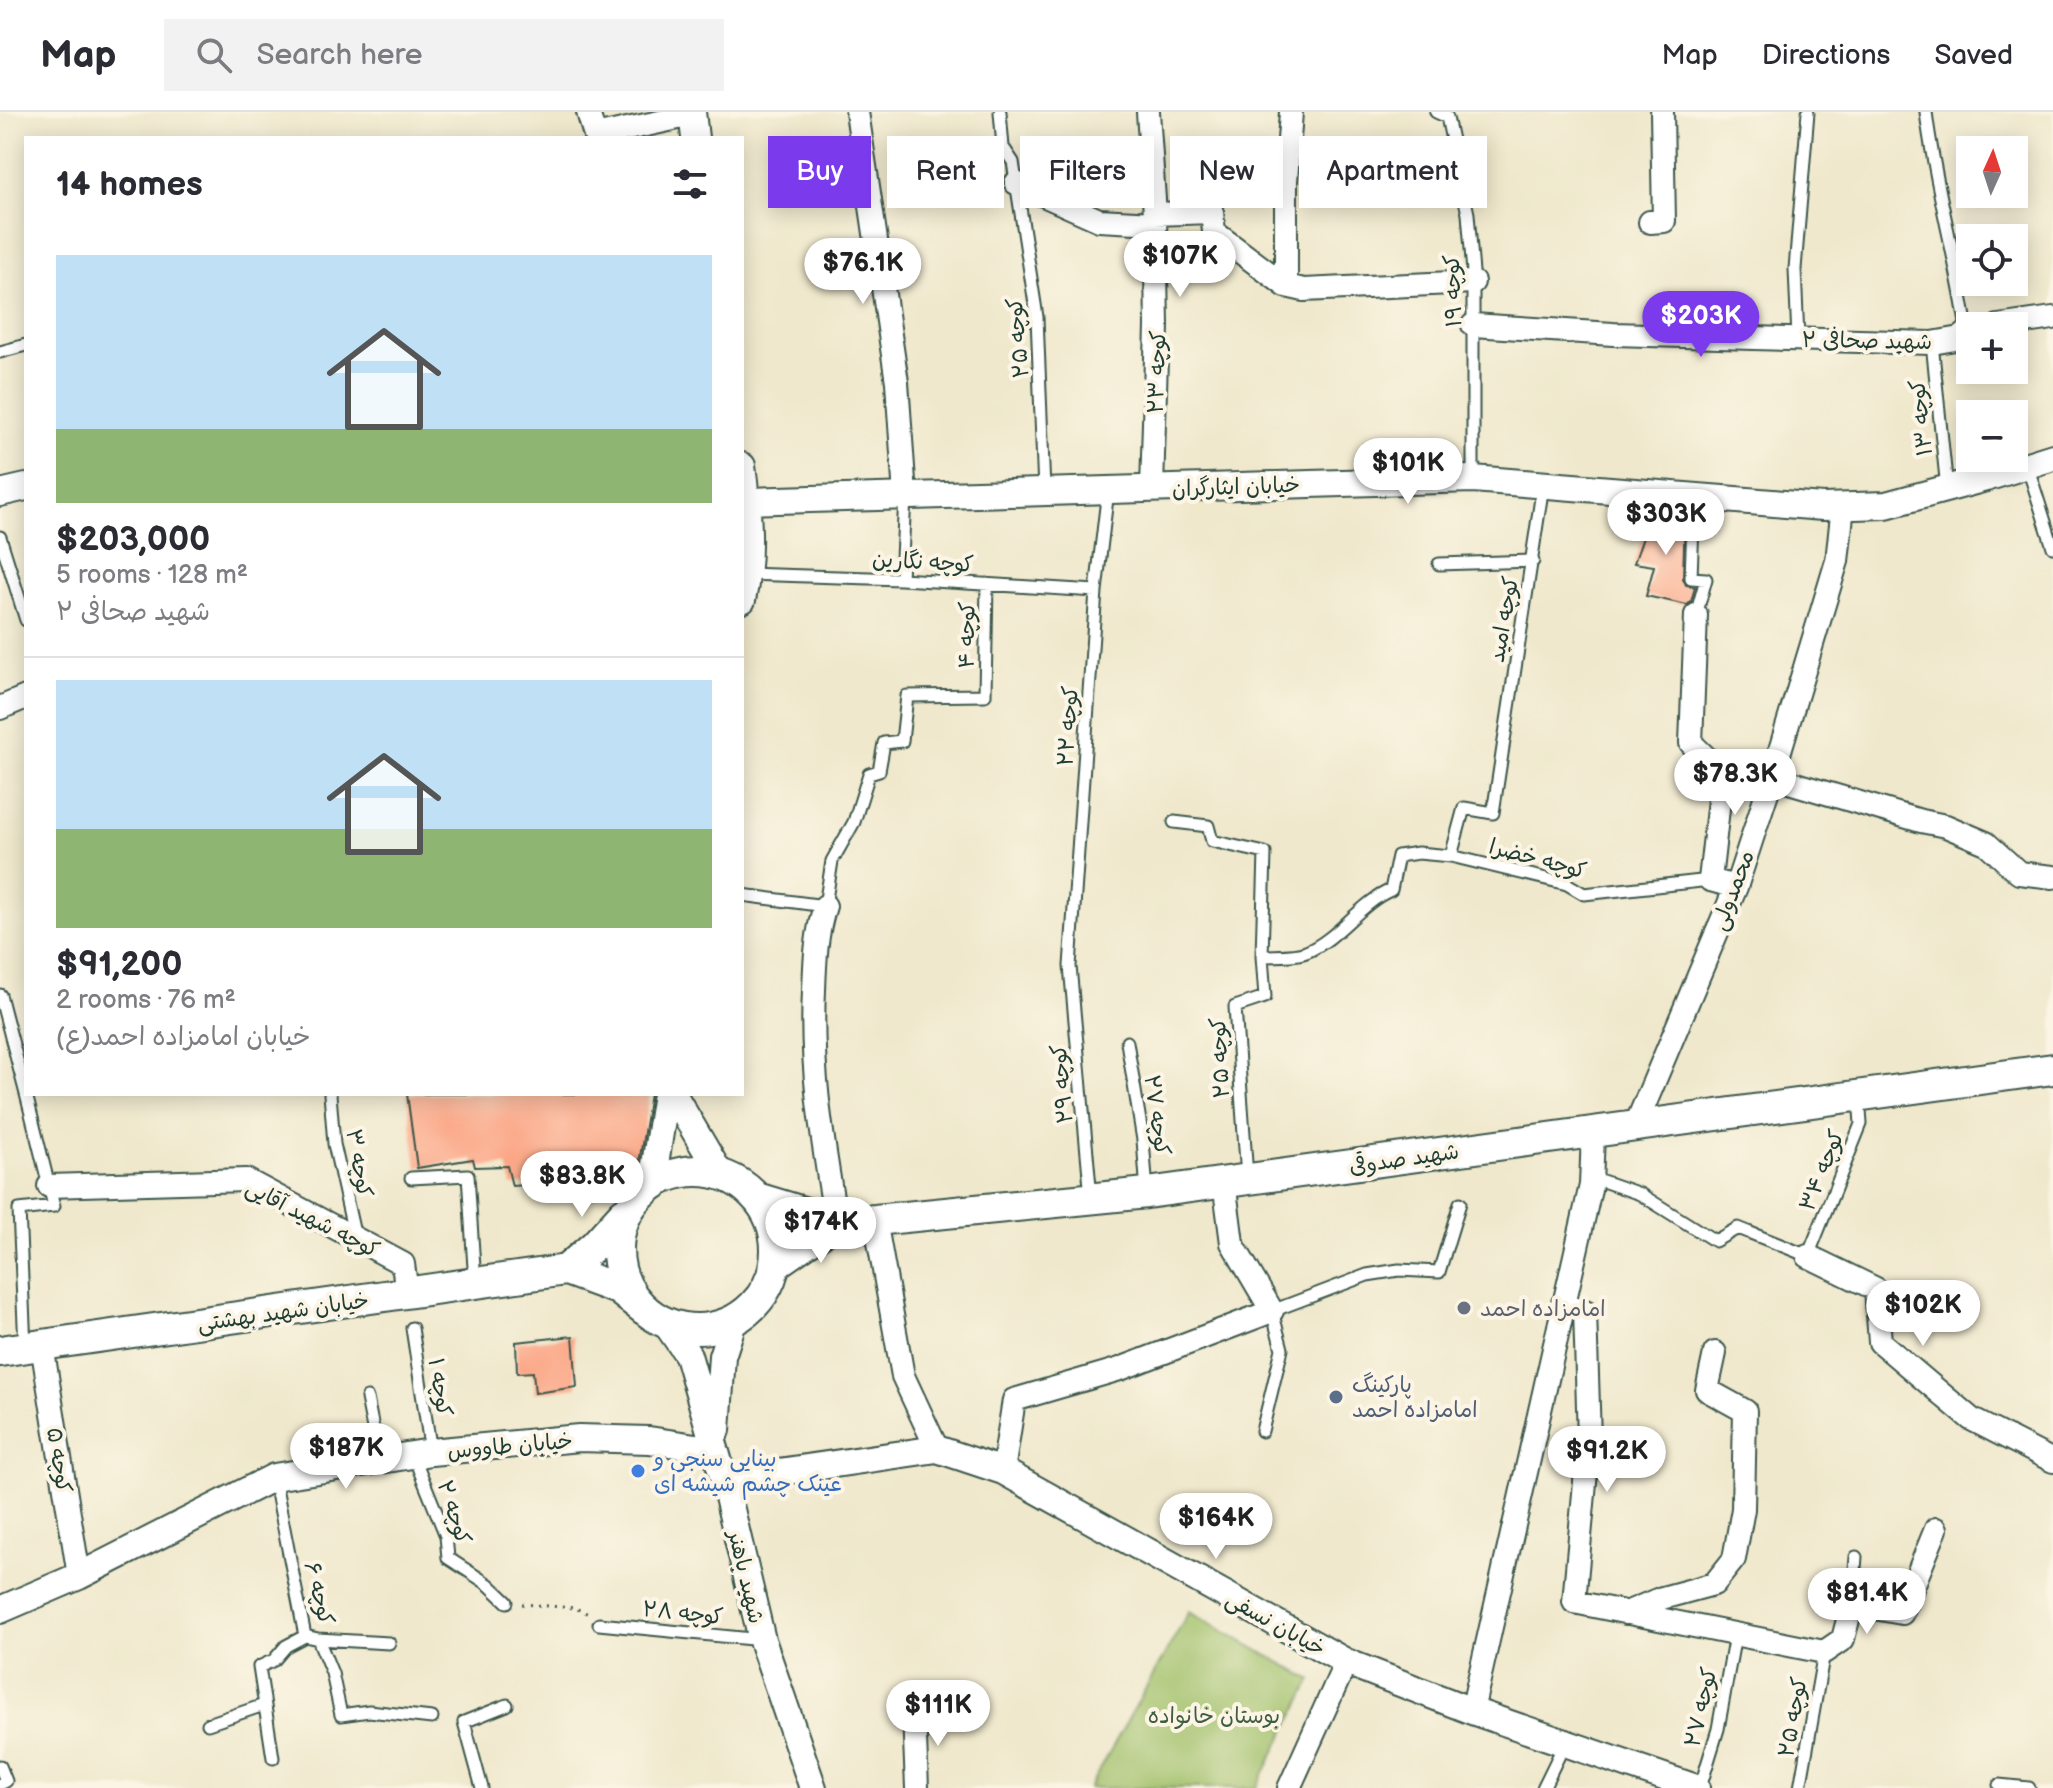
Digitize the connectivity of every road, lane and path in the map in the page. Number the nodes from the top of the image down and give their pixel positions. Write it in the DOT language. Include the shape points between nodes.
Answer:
graph roads {
  1 [pos="588,112"];
  2 [pos="857,112"];
  3 [pos="1000,112"];
  4 [pos="1148,112"];
  5 [pos="1291,112"];
  6 [pos="1436,112"];
  7 [pos="1662,112"];
  8 [pos="1808,112"];
  9 [pos="1926,112"];
  10 [pos="693,122"];
  11 [pos="595,136"];
  12 [pos="602,136"];
  13 [pos="1016,183"];
  14 [pos="1155,218"];
  15 [pos="1650,222"];
  16 [pos="1473,282"];
  17 [pos="1286,286"];
  18 [pos="1965,312"];
  19 [pos="2053,318"];
  20 [pos="2028,322"];
  21 [pos="1473,325"];
  22 [pos="1798,339"];
  23 [pos="1956,339"];
  24 [pos="1932,343"];
  25 [pos="24,346"];
  26 [pos="0,352"];
  27 [pos="2053,457"];
  28 [pos="2028,465"];
  29 [pos="2028,468"];
  30 [pos="2004,472"];
  31 [pos="1473,479"];
  32 [pos="744,480"];
  33 [pos="1544,483"];
  34 [pos="24,487"];
  35 [pos="1152,488"];
  36 [pos="1108,489"];
  37 [pos="1947,489"];
  38 [pos="1044,491"];
  39 [pos="0,493"];
  40 [pos="905,496"];
  41 [pos="1694,496"];
  42 [pos="747,501"];
  43 [pos="1843,506"];
  44 [pos="0,537"];
  45 [pos="2053,547"];
  46 [pos="1533,561"];
  47 [pos="1439,564"];
  48 [pos="745,577"];
  49 [pos="901,579"];
  50 [pos="987,584"];
  51 [pos="1096,591"];
  52 [pos="24,614"];
  53 [pos="1696,615"];
  54 [pos="24,698"];
  55 [pos="0,708"];
  56 [pos="1722,773"];
  57 [pos="1772,777"];
  58 [pos="1174,822"];
  59 [pos="1451,856"];
  60 [pos="2053,877"];
  61 [pos="1710,880"];
  62 [pos="1736,887"];
  63 [pos="744,895"];
  64 [pos="825,906"];
  65 [pos="1262,956"];
  66 [pos="1070,966"];
  67 [pos="0,995"];
  68 [pos="1127,1042"];
  69 [pos="2053,1069"];
  70 [pos="24,1086"];
  71 [pos="26,1096"];
  72 [pos="330,1096"];
  73 [pos="666,1096"];
  74 [pos="674,1096"];
  75 [pos="1859,1097"];
  76 [pos="1635,1127"];
  77 [pos="1593,1133"];
  78 [pos="720,1174"];
  79 [pos="1591,1177"];
  80 [pos="411,1178"];
  81 [pos="1235,1181"];
  82 [pos="49,1186"];
  83 [pos="642,1193"];
  84 [pos="1147,1193"];
  85 [pos="757,1198"];
  86 [pos="1091,1199"];
  87 [pos="1460,1203"];
  88 [pos="875,1220"];
  89 [pos="836,1222"];
  90 [pos="355,1239"];
  91 [pos="1808,1256"];
  92 [pos="775,1264"];
  93 [pos="566,1270"];
  94 [pos="475,1284"];
  95 [pos="407,1293"];
  96 [pos="1563,1303"];
  97 [pos="1272,1311"];
  98 [pos="655,1316"];
  99 [pos="734,1319"];
  100 [pos="412,1328"];
  101 [pos="22,1348"];
  102 [pos="1715,1353"];
  103 [pos="367,1398"];
  104 [pos="1262,1431"];
  105 [pos="937,1449"];
  106 [pos="715,1450"];
  107 [pos="422,1454"];
  108 [pos="379,1460"];
  109 [pos="2053,1461"];
  110 [pos="1003,1471"];
  111 [pos="274,1477"];
  112 [pos="724,1480"];
  113 [pos="1936,1529"];
  114 [pos="1856,1557"];
  115 [pos="79,1576"];
  116 [pos="507,1602"];
  117 [pos="1852,1604"];
  118 [pos="0,1610"];
  119 [pos="1626,1613"];
  120 [pos="599,1624"];
  121 [pos="1735,1635"];
  122 [pos="312,1638"];
  123 [pos="762,1640"];
  124 [pos="389,1643"];
  125 [pos="1824,1652"];
  126 [pos="1346,1662"];
  127 [pos="264,1705"];
  128 [pos="507,1705"];
  129 [pos="1472,1711"];
  130 [pos="914,1714"];
  131 [pos="432,1718"];
  132 [pos="208,1724"];
  133 [pos="1565,1743"];
  134 [pos="273,1758"];
  135 [pos="0,1766"];
  136 [pos="3,1782"];
  137 [pos="1999,1785"];
  138 [pos="482,1788"];
  139 [pos="813,1788"];
  140 [pos="917,1788"];
  141 [pos="1289,1788"];
  142 [pos="1543,1788"];
  143 [pos="1698,1788"];
  144 [pos="1800,1788"];
  145 [pos="2029,1788"];
  1 -- 11 [label="street"];
  2 -- 40 [label="street" via="897,382"];
  3 -- 13 [label="lane" via="1003,147 1013,162"];
  4 -- 14 [label="street, کوچه ۲۳"];
  5 -- 17 [label="street"];
  6 -- 16 [label="lane, کوچه ۱۹" via="1447,117 1468,214"];
  7 -- 15 [label="street" via="1664,221"];
  8 -- 22 [label="lane" via="1795,269"];
  9 -- 18 [label="lane"];
  10 -- 12 [label="street"];
  13 -- 14 [label="street" via="1099,220"];
  13 -- 38 [label="lane, کوچه ۲۵" via="1037,317"];
  14 -- 17 [label="street" via="1212,212 1214,232"];
  14 -- 35 [label="street, کوچه ۲۳"];
  16 -- 17 [label="street" via="1304,290"];
  16 -- 21 [label="lane, کوچه ۱۹"];
  19 -- 20 [label="street"];
  21 -- 22 [label="street, شهید صحافی ۲"];
  21 -- 31 [label="lane, کوچه ۱۹"];
  22 -- 24 [label="street, شهید صحافی ۲"];
  23 -- 24 [label="street, شهید صحافی ۲"];
  24 -- 37 [label="lane, کوچه ۱۳"];
  25 -- 26 [label="lane"];
  27 -- 28 [label="street, خیابان ایثارگران"];
  29 -- 45 [label="lane"];
  30 -- 37 [label="street, خیابان ایثارگران"];
  31 -- 33 [label="street, خیابان ایثارگران"];
  31 -- 35 [label="street, خیابان ایثارگران"];
  32 -- 42 [label="street"];
  33 -- 41 [label="street, خیابان ایثارگران"];
  33 -- 46 [label="lane, کوچه امید"];
  34 -- 39 [label="street"];
  35 -- 36 [label="street, خیابان ایثارگران"];
  36 -- 38 [label="street, خیابان ایثارگران"];
  36 -- 51 [label="lane, کوچه ۲۲"];
  37 -- 43 [label="street, خیابان ایثارگران" via="1886,505"];
  38 -- 40 [label="street, خیابان ایثارگران"];
  40 -- 42 [label="street, خیابان ایثارگران"];
  40 -- 49 [label="lane"];
  41 -- 43 [label="street, خیابان ایثارگران"];
  41 -- 53 [label="lane" via="1691,578 1706,579"];
  42 -- 48 [label="street"];
  43 -- 57 [label="street, محمدولی" via="1837,561"];
  44 -- 52 [label="lane"];
  46 -- 47 [label="lane"];
  46 -- 59 [label="lane, کوچه امید" via="1493,813 1464,808"];
  48 -- 49 [label="lane, کوچه نگارین"];
  49 -- 50 [label="lane, کوچه نگارین"];
  50 -- 51 [label="lane, کوچه نگارین"];
  50 -- 64 [label="lane, کوچه ۴" via="985,695 907,696 902,741 884,743 879,771 869,774 854,822 832,861"];
  51 -- 66 [label="lane, کوچه ۲۲"];
  53 -- 56 [label="street" via="1691,743"];
  54 -- 55 [label="street"];
  56 -- 57 [label="street"];
  56 -- 61 [label="street"];
  57 -- 60 [label="street" via="1946,826 1986,843 2019,873"];
  57 -- 62 [label="street, محمدولی"];
  58 -- 65 [label="lane" via="1208,826 1212,841 1265,853"];
  59 -- 61 [label="lane, کوچه خضرا" via="1567,884 1584,894"];
  59 -- 65 [label="lane, کوچه خضرا" via="1398,856 1391,890 1376,896 1355,918 1305,953"];
  61 -- 62 [label="street"];
  62 -- 76 [label="street, محمدولی"];
  63 -- 64 [label="lane"];
  64 -- 89 [label="street" via="816,934 811,1042"];
  65 -- 81 [label="lane, کوچه ۲۵" via="1265,997 1235,1007"];
  66 -- 86 [label="lane, کوچه ۲۹"];
  67 -- 70 [label="lane"];
  68 -- 84 [label="lane, کوچه ۲۷"];
  69 -- 75 [label="main road, شهید صدوقی"];
  71 -- 82 [label="lane"];
  72 -- 90 [label="lane, کوچه ۳" via="334,1144"];
  73 -- 83 [label="street"];
  74 -- 78 [label="street"];
  75 -- 76 [label="main road, شهید صدوقی"];
  75 -- 91 [label="lane, کوچه ۳۴" via="1861,1124"];
  76 -- 77 [label="main road, شهید صدوقی"];
  77 -- 79 [label="street"];
  77 -- 81 [label="main road, شهید صدوقی"];
  78 -- 83 [label="main road" via="673,1174"];
  78 -- 85 [label="main road"];
  79 -- 91 [label="lane" via="1640,1194 1715,1241 1738,1228"];
  79 -- 96 [label="street"];
  80 -- 94 [label="lane" via="468,1175"];
  81 -- 84 [label="main road, شهید صدوقی"];
  81 -- 97 [label="street" via="1232,1243"];
  82 -- 90 [label="street, کوچه شهید آقایی" via="246,1180"];
  82 -- 101 [label="lane" via="54,1206 19,1210"];
  83 -- 93 [label="main road"];
  83 -- 98 [label="main road" via="622,1223 617,1246 629,1292"];
  84 -- 86 [label="main road, شهید صدوقی"];
  85 -- 89 [label="main road, شهید صدوقی"];
  85 -- 92 [label="main road" via="769,1218"];
  86 -- 88 [label="main road, شهید صدوقی"];
  87 -- 97 [label="lane" via="1439,1272 1367,1275"];
  88 -- 89 [label="main road, شهید صدوقی"];
  88 -- 105 [label="street" via="903,1376"];
  89 -- 92 [label="main road"];
  90 -- 95 [label="street, کوچه شهید آقایی" via="403,1264"];
  91 -- 109 [label="street" via="1876,1289 1880,1342 1971,1419"];
  92 -- 99 [label="main road" via="753,1305"];
  93 -- 94 [label="main road, خیابان شهید بهشتی"];
  93 -- 98 [label="main road" via="618,1289"];
  94 -- 95 [label="main road, خیابان شهید بهشتی"];
  95 -- 101 [label="main road, خیابان شهید بهشتی"];
  96 -- 119 [label="street" via="1585,1311 1589,1439 1574,1602"];
  96 -- 129 [label="street"];
  97 -- 104 [label="lane" via="1282,1349"];
  97 -- 110 [label="street" via="1120,1369 1014,1400"];
  98 -- 99 [label="main road" via="688,1328"];
  98 -- 106 [label="street, شهید باهنر" via="688,1355"];
  99 -- 106 [label="street" via="722,1356"];
  100 -- 107 [label="lane, کوچه ۱"];
  101 -- 115 [label="street, کوچه ۵"];
  102 -- 119 [label="street" via="1707,1390 1745,1411 1743,1509 1734,1559 1714,1584"];
  103 -- 108 [label="lane"];
  105 -- 110 [label="street, خیابان نسفی"];
  105 -- 112 [label="street, خیابان نسفی"];
  106 -- 107 [label="street, خیابان طاووس" via="649,1440 579,1438"];
  106 -- 112 [label="street, شهید باهنر"];
  107 -- 108 [label="street, خیابان طاووس"];
  107 -- 116 [label="lane, کوچه ۲" via="448,1558"];
  108 -- 111 [label="street, خیابان طاووس"];
  110 -- 126 [label="street, خیابان نسفی"];
  111 -- 115 [label="street, خیابان طاووس"];
  111 -- 122 [label="lane, کوچه ۶"];
  112 -- 123 [label="street, شهید باهنر"];
  113 -- 117 [label="street" via="1902,1613"];
  114 -- 117 [label="lane"];
  115 -- 118 [label="street, خیابان طاووس"];
  116 -- 120 [label="path" via="575,1608"];
  117 -- 125 [label="street" via="1843,1639"];
  119 -- 121 [label="street"];
  120 -- 123 [label="lane, کوچه ۲۸"];
  121 -- 125 [label="street"];
  121 -- 143 [label="lane, کوچه ۲۷" via="1718,1729"];
  122 -- 124 [label="lane"];
  122 -- 127 [label="lane" via="286,1646 259,1667"];
  122 -- 131 [label="lane, کوچه ۶" via="332,1673 341,1715 369,1711"];
  123 -- 139 [label="street, شهید باهنر"];
  125 -- 144 [label="lane, کوچه ۲۵"];
  126 -- 129 [label="street, خیابان نسفی"];
  126 -- 141 [label="street"];
  127 -- 132 [label="lane"];
  127 -- 134 [label="lane"];
  128 -- 138 [label="lane" via="464,1722"];
  129 -- 133 [label="street, خیابان نسفی"];
  130 -- 140 [label="street"];
  133 -- 142 [label="lane"];
  133 -- 143 [label="street, خیابان نسفی"];
  135 -- 136 [label="lane"];
  137 -- 145 [label="lane"];
}
